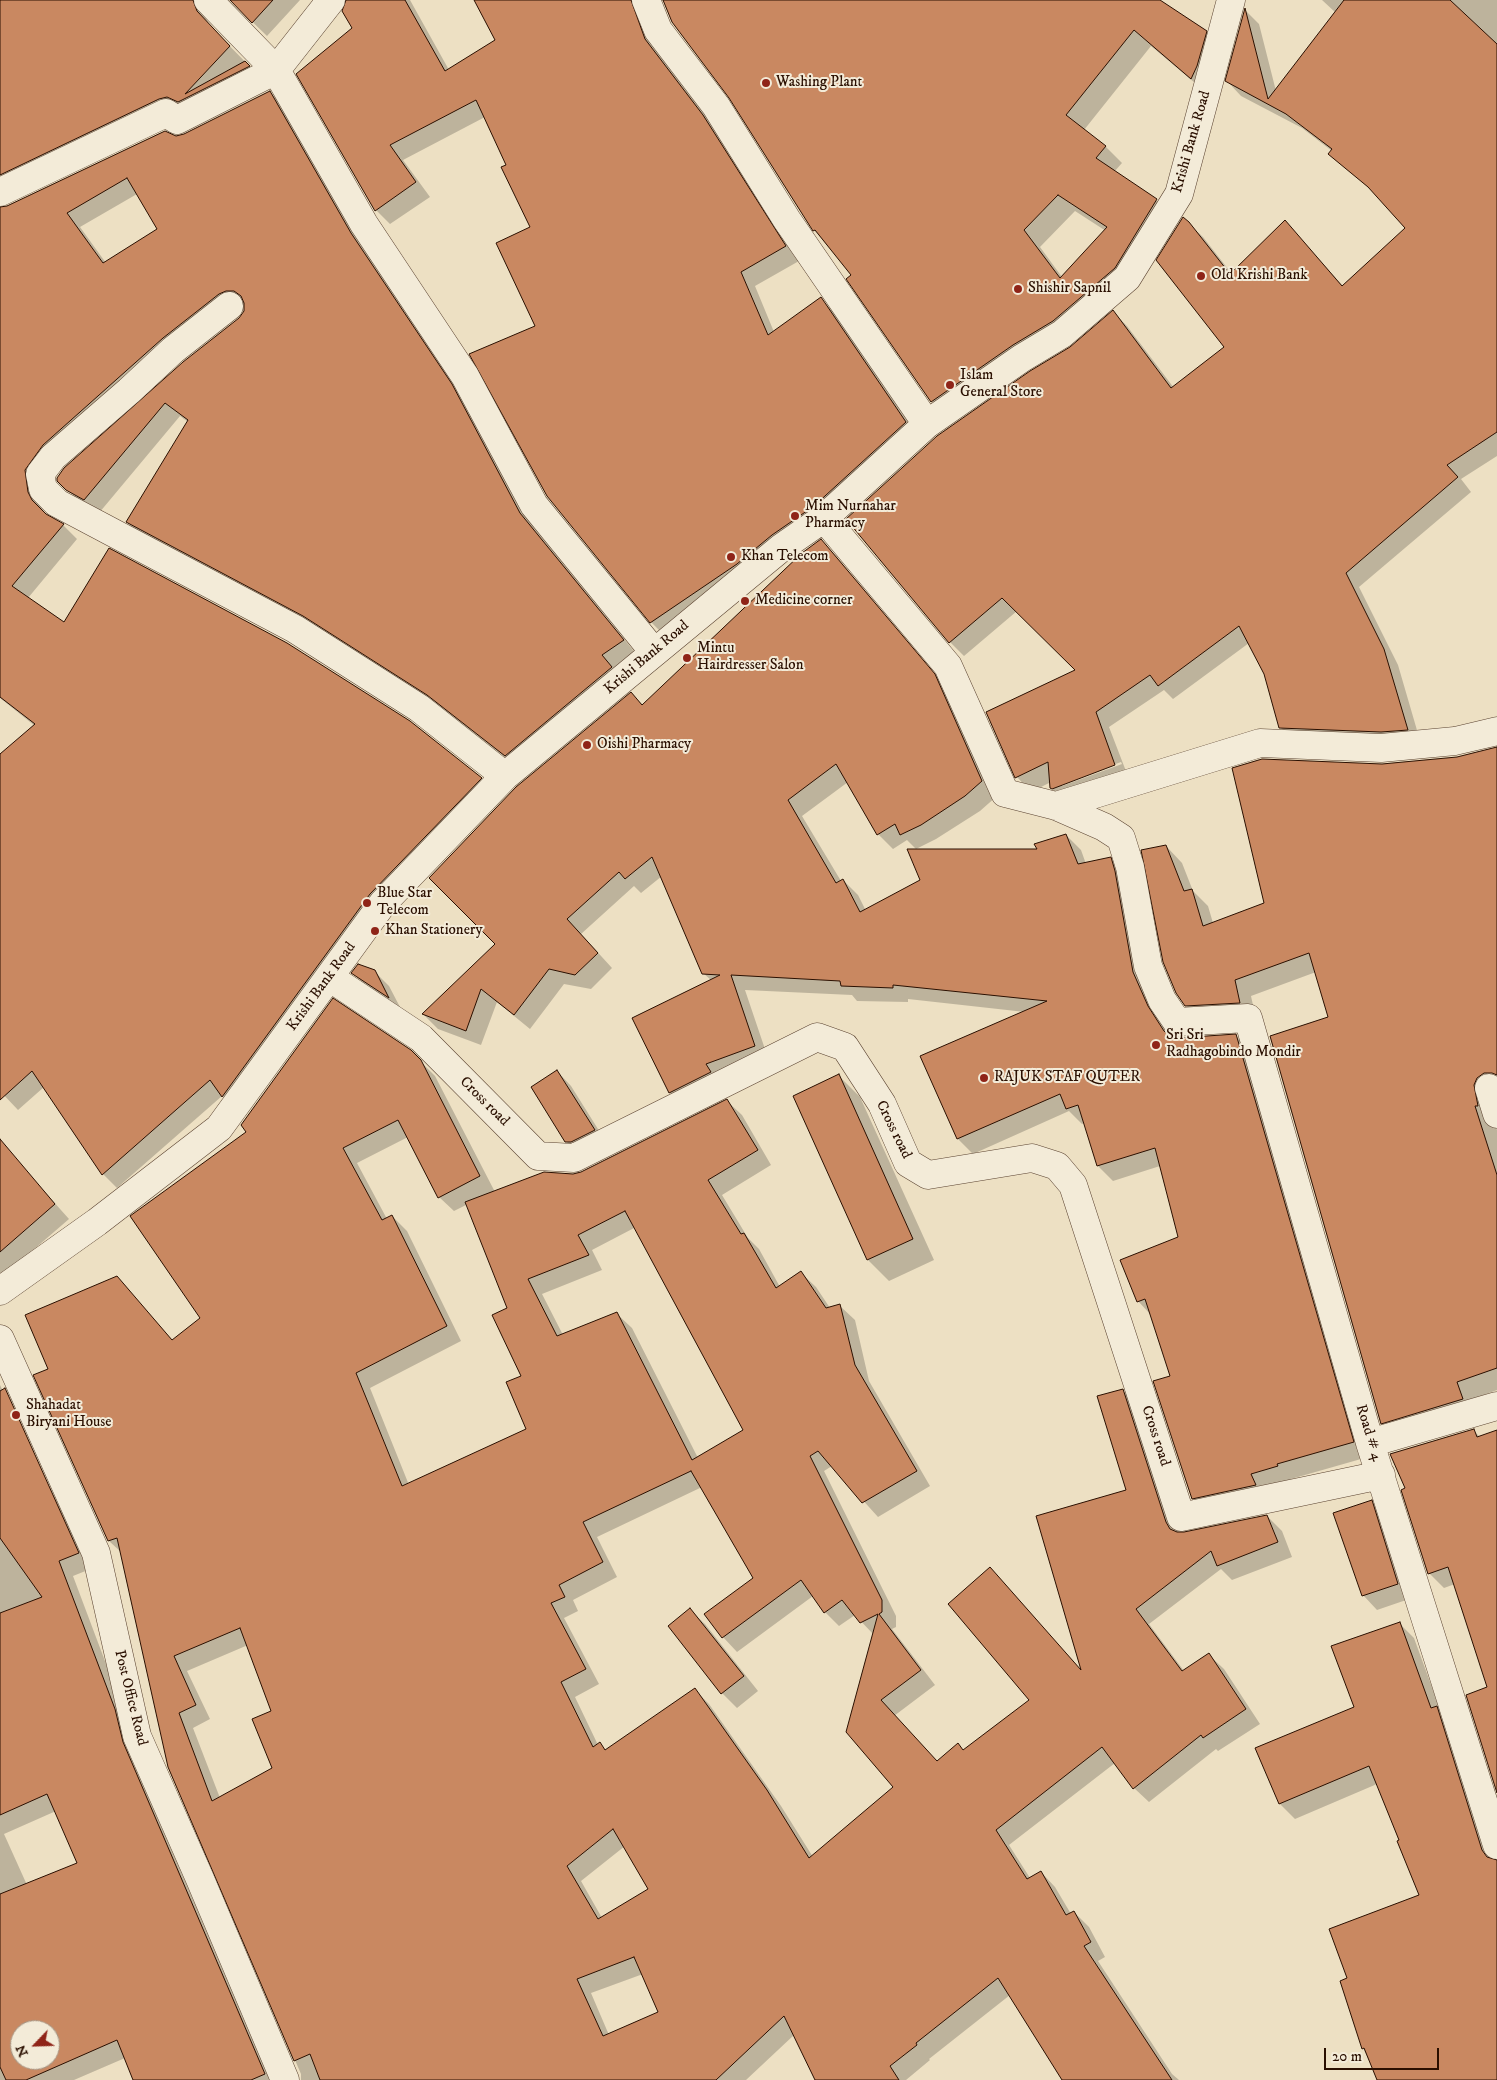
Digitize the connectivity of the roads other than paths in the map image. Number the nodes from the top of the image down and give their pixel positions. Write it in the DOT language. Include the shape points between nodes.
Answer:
graph roads {
  1 [pos="208,0"];
  2 [pos="331,0"];
  3 [pos="646,0"];
  4 [pos="1231,0"];
  5 [pos="276,70"];
  6 [pos="0,192"];
  7 [pos="229,306"];
  8 [pos="927,424"];
  9 [pos="824,518"];
  10 [pos="654,652"];
  11 [pos="1497,731"];
  12 [pos="505,776"];
  13 [pos="1056,806"];
  14 [pos="329,977"];
  15 [pos="1489,1088"];
  16 [pos="1497,1114"];
  17 [pos="0,1292"];
  18 [pos="0,1339"];
  19 [pos="1497,1406"];
  20 [pos="1370,1443"];
  21 [pos="1381,1475"];
  22 [pos="1497,1845"];
  23 [pos="282,2079"];
  1 -- 5 [label="street"];
  2 -- 5 [label="street"];
  3 -- 8 [label="street" via="658,30 716,106 787,220"];
  4 -- 8 [label="street, Krishi Bank Road" via="1179,194 1127,278 1062,334"];
  5 -- 6 [label="street" via="177,120 166,113"];
  5 -- 10 [label="street" via="364,224 465,376 534,505"];
  7 -- 12 [label="street" via="173,350 54,457 40,474 43,489 57,503 295,628 419,708"];
  8 -- 9 [label="street, Krishi Bank Road"];
  9 -- 10 [label="street, Krishi Bank Road" via="781,548"];
  9 -- 13 [label="street" via="948,666 1005,793"];
  10 -- 12 [label="street, Krishi Bank Road"];
  11 -- 13 [label="street" via="1455,742 1382,748 1260,742"];
  12 -- 14 [label="street, Krishi Bank Road" via="383,903"];
  13 -- 20 [label="street, Road # 4" via="1121,838 1130,867 1148,966 1162,1000 1178,1022 1248,1018"];
  14 -- 17 [label="street, Krishi Bank Road" via="219,1128"];
  14 -- 21 [label="street, Cross road" via="421,1038 538,1156 574,1158 817,1037 845,1047 882,1104 908,1163 928,1175 1032,1158 1057,1166 1073,1184 1182,1517"];
  15 -- 16 [label="street"];
  18 -- 23 [label="street, Post Office Road" via="96,1553 137,1736 204,1888"];
  19 -- 20 [label="street"];
  20 -- 21 [label="street, Road # 4"];
  21 -- 22 [label="street, Road # 4"];
}
